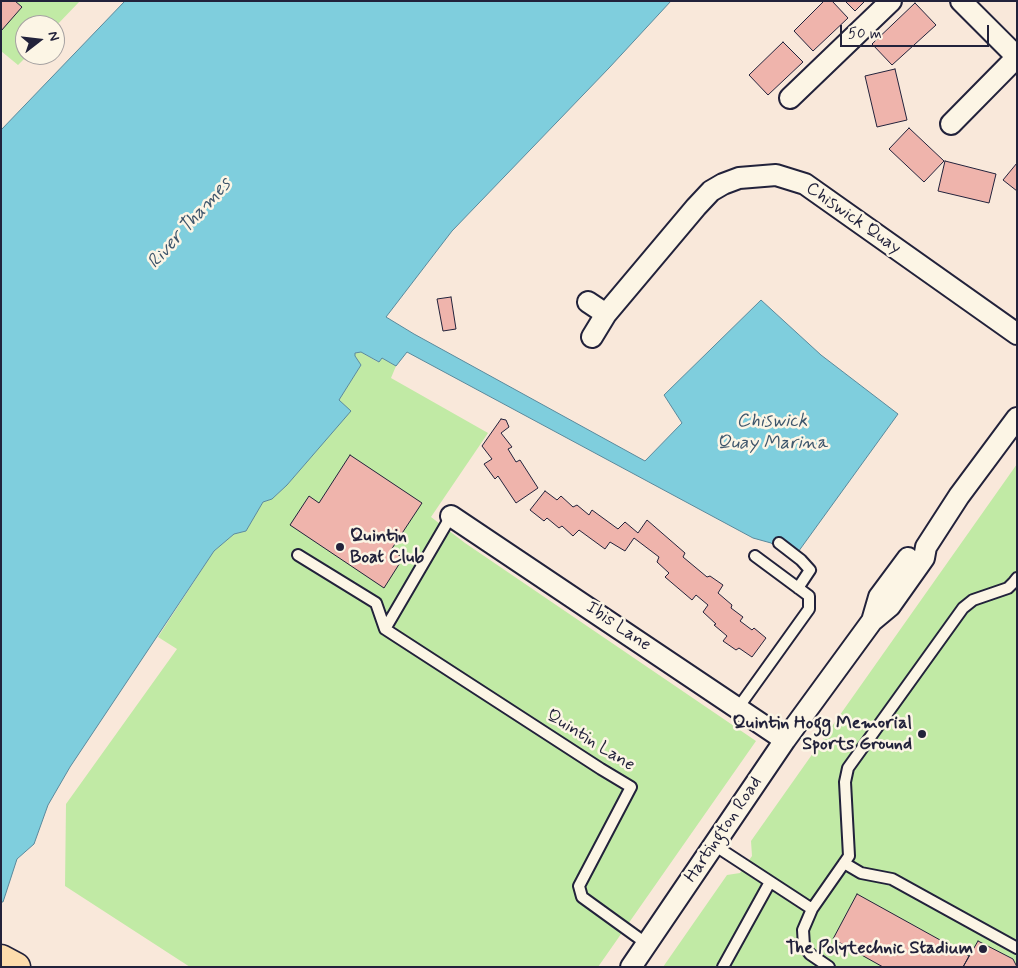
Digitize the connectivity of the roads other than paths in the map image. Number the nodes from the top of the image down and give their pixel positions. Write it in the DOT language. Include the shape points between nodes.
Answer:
graph roads {
  1 [pos="891,1"];
  2 [pos="961,1"];
  3 [pos="1017,57"];
  4 [pos="790,98"];
  5 [pos="951,124"];
  6 [pos="588,302"];
  7 [pos="606,314"];
  8 [pos="1017,334"];
  9 [pos="592,337"];
  10 [pos="1017,418"];
  11 [pos="451,516"];
  12 [pos="779,543"];
  13 [pos="298,555"];
  14 [pos="756,556"];
  15 [pos="1017,578"];
  16 [pos="798,588"];
  17 [pos="385,629"];
  18 [pos="738,708"];
  19 [pos="785,740"];
  20 [pos="714,845"];
  21 [pos="844,862"];
  22 [pos="770,882"];
  23 [pos="812,909"];
  24 [pos="648,944"];
  25 [pos="1017,948"];
  26 [pos="1,959"];
  27 [pos="16,967"];
  28 [pos="631,967"];
  29 [pos="723,967"];
  30 [pos="829,967"];
  1 -- 4 [label="street"];
  2 -- 3 [label="street"];
  3 -- 5 [label="street"];
  6 -- 7 [label="street"];
  7 -- 8 [label="street, Chiswick Quay" via="711,191 739,178 776,175 805,184"];
  7 -- 9 [label="street, Chiswick Quay"];
  10 -- 19 [label="street, Hartington Road" via="959,496 926,547 924,558 890,606 872,621"];
  11 -- 17 [label="lane"];
  11 -- 18 [label="street, Ibis Lane"];
  12 -- 16 [label="lane" via="810,570"];
  13 -- 17 [label="lane" via="376,603"];
  14 -- 16 [label="lane"];
  15 -- 21 [label="lane" via="1008,588 973,600 963,608 848,768 845,782 849,856"];
  16 -- 18 [label="lane" via="809,596 809,609"];
  17 -- 24 [label="lane, Quintin Lane" via="631,787 579,886 582,897"];
  18 -- 19 [label="street, Ibis Lane"];
  19 -- 20 [label="street, Hartington Road"];
  20 -- 22 [label="lane"];
  20 -- 24 [label="street, Hartington Road"];
  21 -- 23 [label="lane"];
  21 -- 25 [label="lane" via="861,873 892,879"];
  22 -- 23 [label="lane"];
  22 -- 29 [label="lane"];
  23 -- 30 [label="lane" via="803,930 804,946"];
  24 -- 28 [label="street, Hartington Road"];
  26 -- 27 [label="highway"];
}
